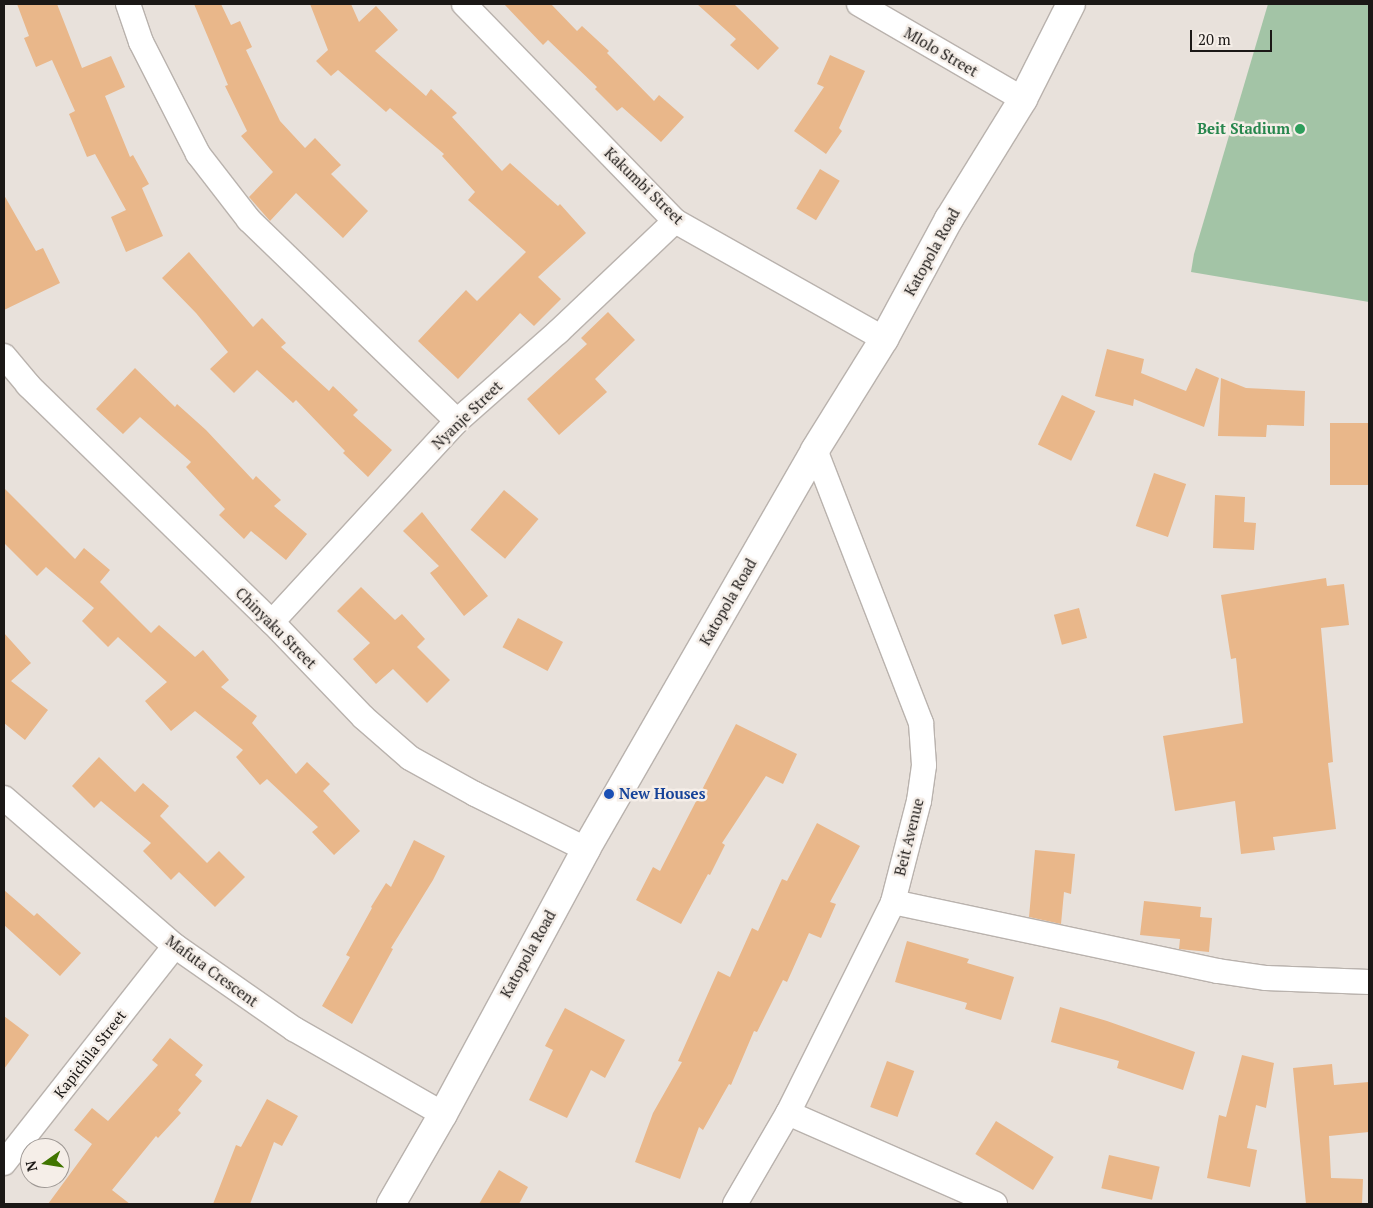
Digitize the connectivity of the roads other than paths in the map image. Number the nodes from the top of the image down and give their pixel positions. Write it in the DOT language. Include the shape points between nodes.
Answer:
graph roads {
  1 [pos="128,4"];
  2 [pos="464,4"];
  3 [pos="859,4"];
  4 [pos="1071,4"];
  5 [pos="1023,99"];
  6 [pos="675,221"];
  7 [pos="884,339"];
  8 [pos="4,356"];
  9 [pos="457,421"];
  10 [pos="816,450"];
  11 [pos="272,622"];
  12 [pos="4,798"];
  13 [pos="586,849"];
  14 [pos="893,902"];
  15 [pos="176,946"];
  16 [pos="1369,982"];
  17 [pos="788,1112"];
  18 [pos="443,1114"];
  19 [pos="4,1163"];
  20 [pos="980,1201"];
  21 [pos="391,1204"];
  22 [pos="735,1204"];
  1 -- 9 [label="street" via="141,42 198,154 249,220"];
  2 -- 6 [label="street, Kakumbi Street"];
  3 -- 5 [label="street, Mlolo Street"];
  4 -- 5 [label="street, Katopola Road"];
  5 -- 7 [label="street, Katopola Road" via="949,219"];
  6 -- 7 [label="street, Kakumbi Street"];
  6 -- 9 [label="street, Nyanje Street" via="558,332"];
  7 -- 10 [label="street, Katopola Road"];
  8 -- 11 [label="street, Chinyaku Street" via="28,385"];
  9 -- 11 [label="street, Nyanje Street"];
  10 -- 13 [label="street, Katopola Road"];
  10 -- 14 [label="street, Beit Avenue" via="921,723 924,765 919,800"];
  11 -- 13 [label="street, Chinyaku Street" via="363,717 410,758"];
  12 -- 15 [label="street, Mafuta Crescent"];
  13 -- 18 [label="street, Katopola Road"];
  14 -- 16 [label="street" via="1228,972 1266,978"];
  14 -- 17 [label="street, Beit Avenue"];
  15 -- 18 [label="street, Mafuta Crescent" via="294,1029"];
  15 -- 19 [label="street, Kapichila Street"];
  17 -- 20 [label="street"];
  17 -- 22 [label="street, Beit Avenue"];
  18 -- 21 [label="street, Katopola Road"];
}
